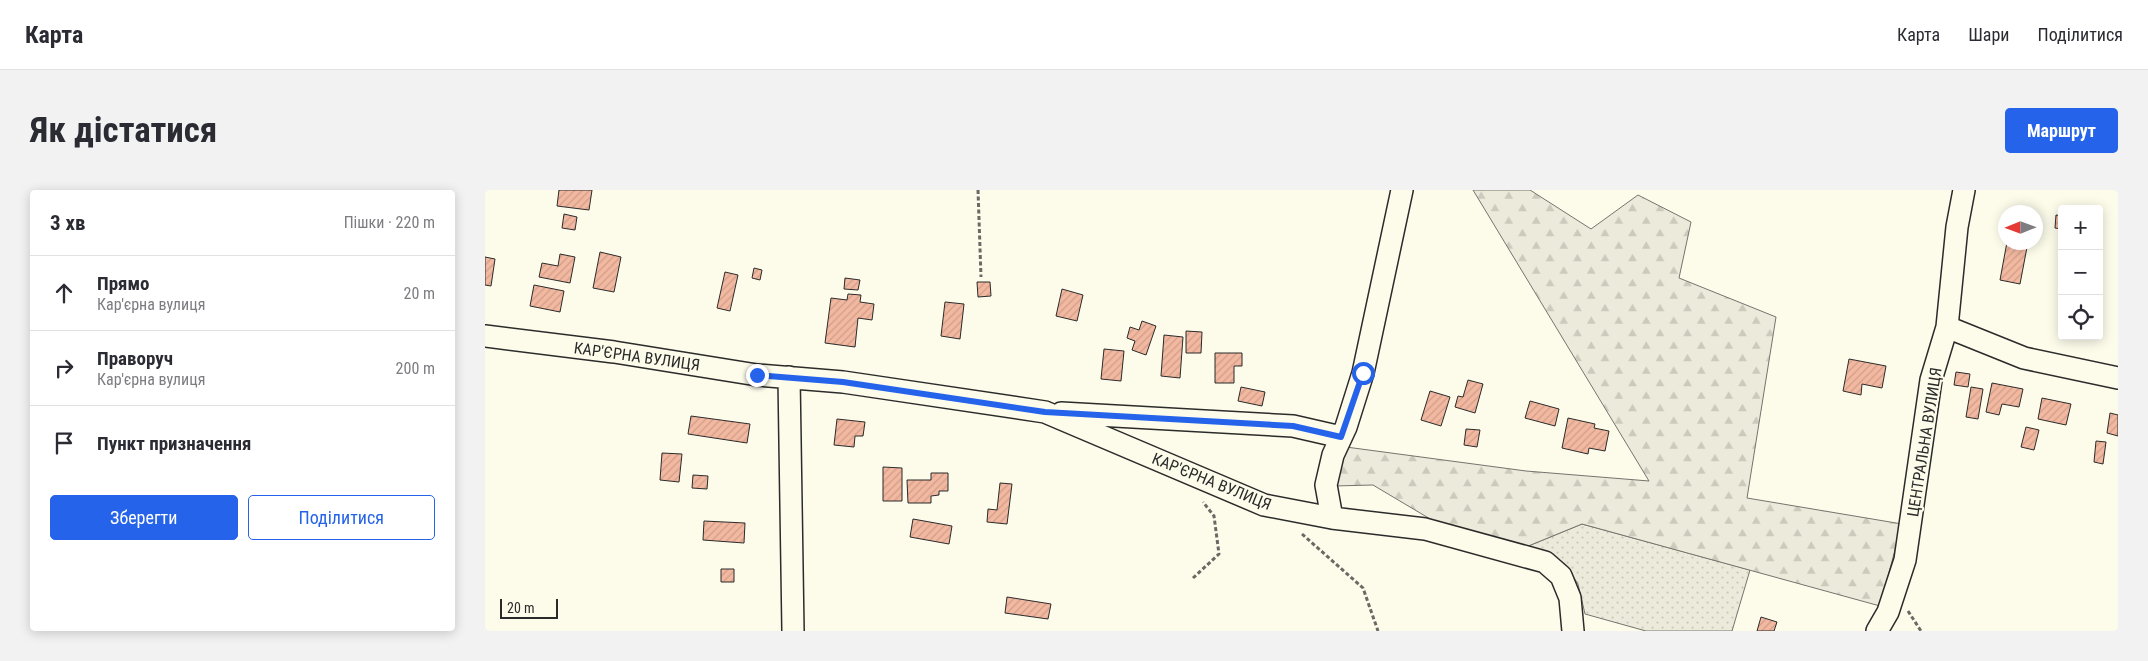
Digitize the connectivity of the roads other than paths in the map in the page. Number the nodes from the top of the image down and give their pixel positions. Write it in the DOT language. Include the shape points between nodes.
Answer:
graph roads {
  1 [pos="1402,190"];
  2 [pos="1965,190"];
  3 [pos="1947,327"];
  4 [pos="485,336"];
  5 [pos="789,377"];
  6 [pos="2118,378"];
  7 [pos="1045,412"];
  8 [pos="1341,437"];
  9 [pos="1332,518"];
  10 [pos="793,631"];
  11 [pos="1573,631"];
  12 [pos="1877,631"];
  1 -- 8 [label="street" via="1363,373"];
  2 -- 3 [label="street, ЦЕНТРАЛЬНА ВУЛИЦЯ" via="1957,227"];
  3 -- 6 [label="street" via="2024,358"];
  3 -- 12 [label="street, ЦЕНТРАЛЬНА ВУЛИЦЯ" via="1931,380 1905,560 1888,612"];
  4 -- 5 [label="street, КАР'ЄРНА ВУЛИЦЯ"];
  5 -- 7 [label="street, КАР'ЄРНА ВУЛИЦЯ"];
  5 -- 10 [label="street"];
  7 -- 8 [label="street, КАР'ЄРНА ВУЛИЦЯ" via="1293,426"];
  7 -- 9 [label="street, КАР'ЄРНА ВУЛИЦЯ" via="1264,505"];
  8 -- 9 [label="street" via="1326,485"];
  9 -- 11 [label="street, КАР'ЄРНА ВУЛИЦЯ" via="1425,529 1545,562 1561,576 1570,598"];
}
